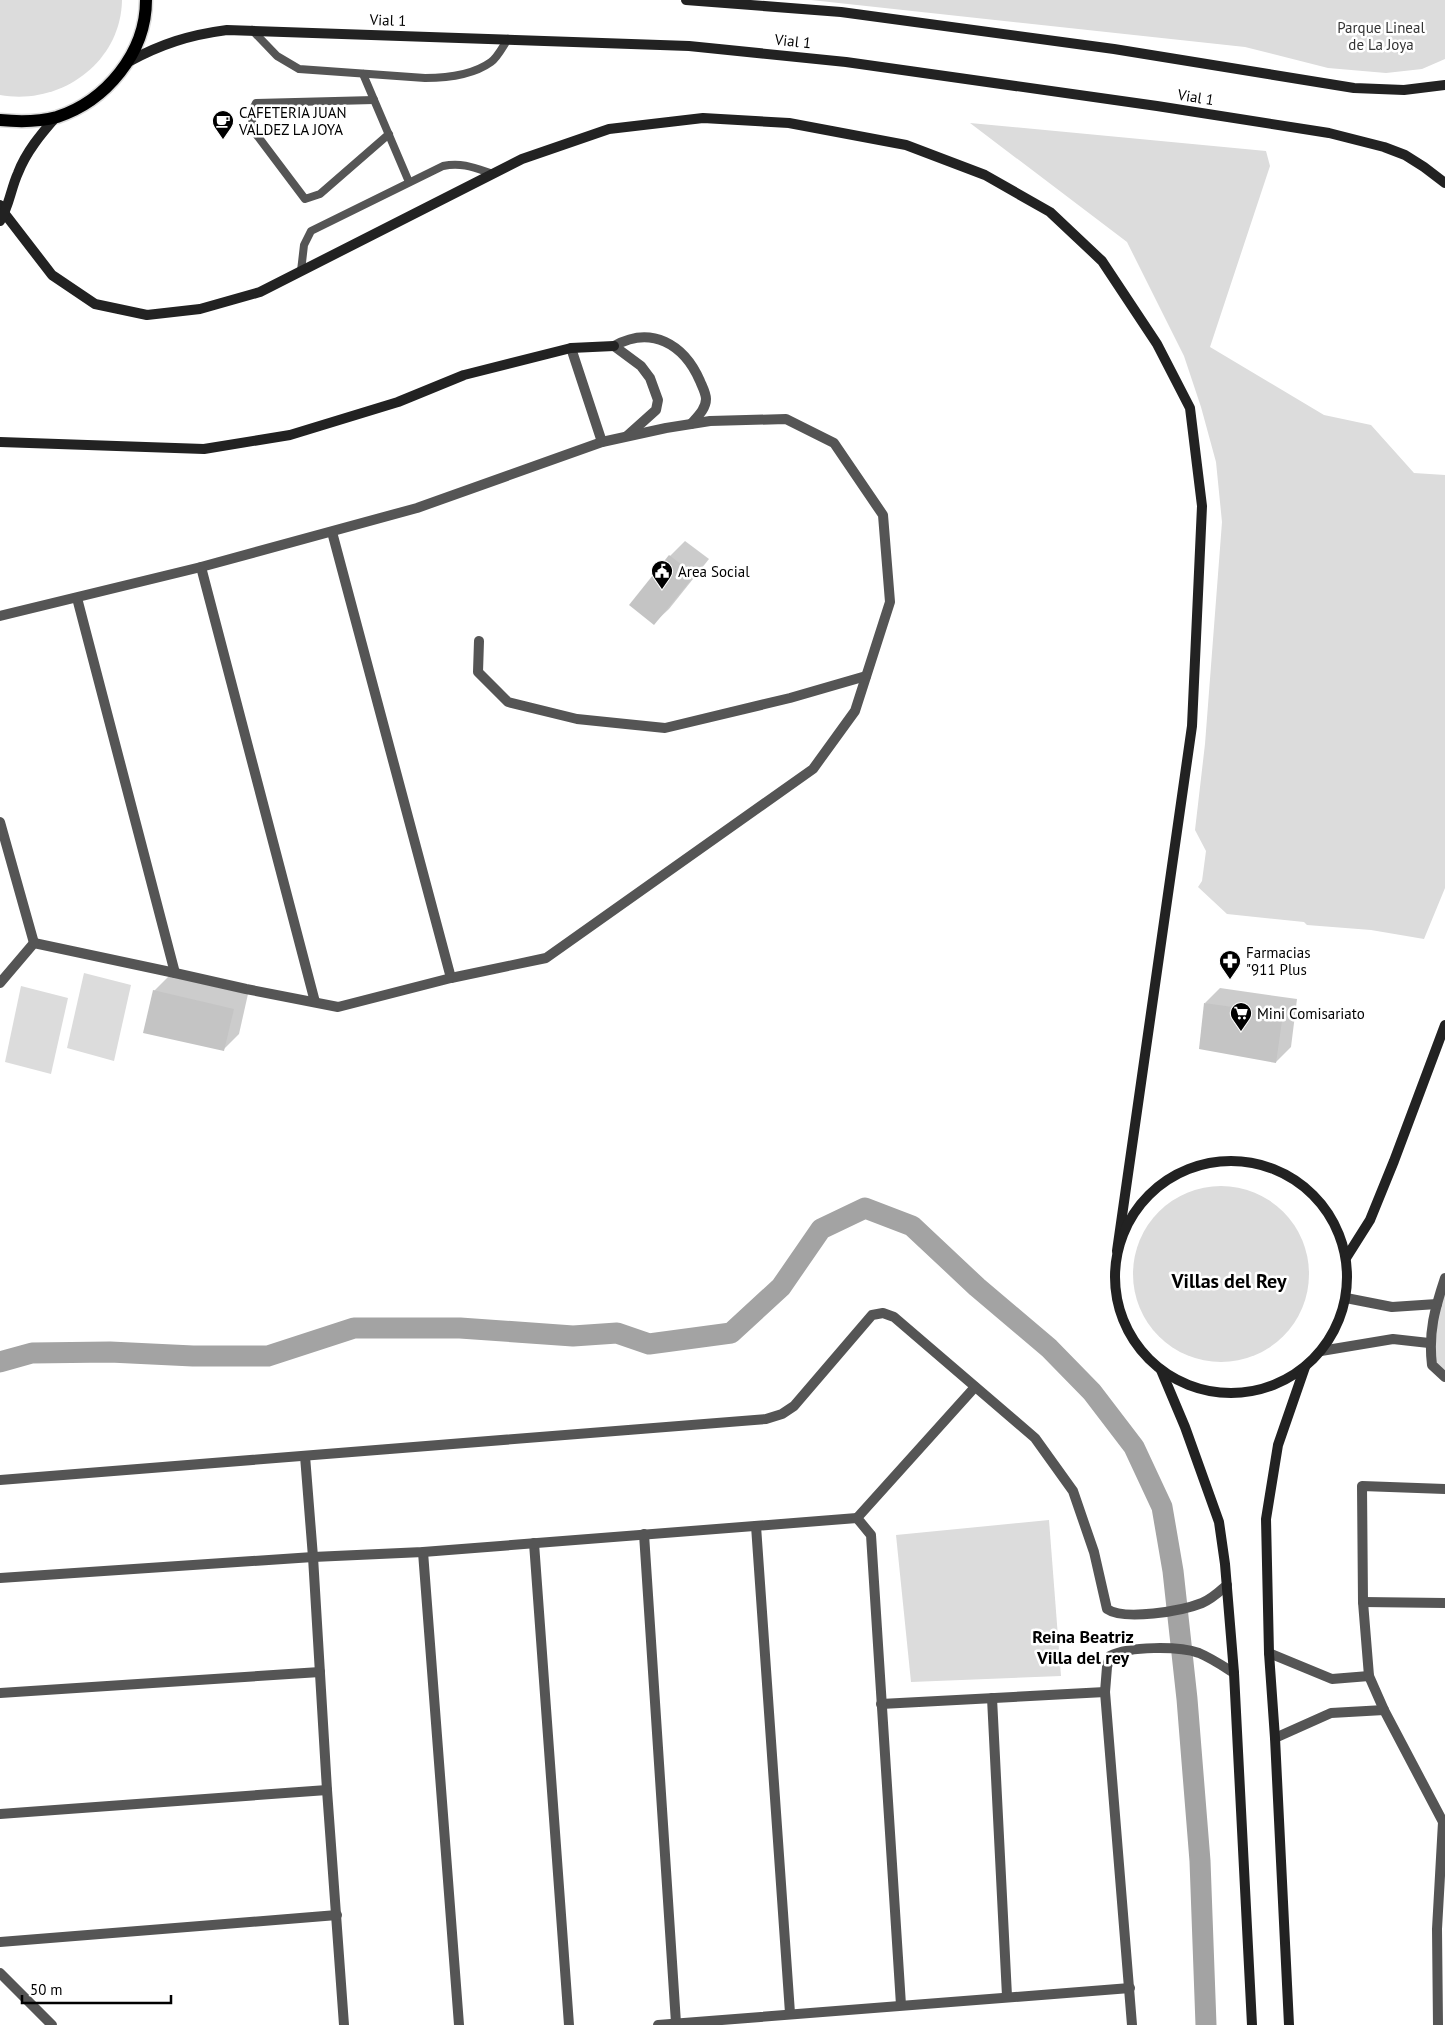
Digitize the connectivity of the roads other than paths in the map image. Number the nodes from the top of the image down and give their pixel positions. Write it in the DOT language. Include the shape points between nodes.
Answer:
graph roads {
  1 [pos="146,0"];
  2 [pos="686,0"];
  3 [pos="252,30"];
  4 [pos="508,39"];
  5 [pos="128,62"];
  6 [pos="363,74"];
  7 [pos="1445,85"];
  8 [pos="374,100"];
  9 [pos="56,117"];
  10 [pos="0,120"];
  11 [pos="389,134"];
  12 [pos="493,174"];
  13 [pos="409,182"];
  14 [pos="1445,184"];
  15 [pos="2,213"];
  16 [pos="301,271"];
  17 [pos="614,346"];
  18 [pos="571,348"];
  19 [pos="690,424"];
  20 [pos="626,437"];
  21 [pos="0,442"];
  22 [pos="602,442"];
  23 [pos="332,532"];
  24 [pos="200,567"];
  25 [pos="77,598"];
  26 [pos="0,616"];
  27 [pos="479,641"];
  28 [pos="866,676"];
  29 [pos="0,822"];
  30 [pos="34,943"];
  31 [pos="175,973"];
  32 [pos="451,978"];
  33 [pos="0,983"];
  34 [pos="315,1002"];
  35 [pos="1445,1025"];
  36 [pos="1117,1251"];
  37 [pos="1346,1258"];
  38 [pos="1445,1278"];
  39 [pos="1346,1298"];
  40 [pos="1437,1304"];
  41 [pos="1429,1343"];
  42 [pos="1321,1352"];
  43 [pos="1305,1367"];
  44 [pos="1161,1370"];
  45 [pos="1445,1377"];
  46 [pos="975,1387"];
  47 [pos="304,1456"];
  48 [pos="0,1480"];
  49 [pos="1445,1489"];
  50 [pos="857,1518"];
  51 [pos="756,1526"];
  52 [pos="644,1534"];
  53 [pos="534,1543"];
  54 [pos="423,1552"];
  55 [pos="313,1557"];
  56 [pos="0,1578"];
  57 [pos="1227,1585"];
  58 [pos="1363,1602"];
  59 [pos="1445,1603"];
  60 [pos="1269,1653"];
  61 [pos="320,1672"];
  62 [pos="1234,1672"];
  63 [pos="1369,1676"];
  64 [pos="1106,1692"];
  65 [pos="0,1693"];
  66 [pos="992,1698"];
  67 [pos="881,1704"];
  68 [pos="1384,1710"];
  69 [pos="1275,1738"];
  70 [pos="327,1790"];
  71 [pos="0,1814"];
  72 [pos="1444,1822"];
  73 [pos="337,1914"];
  74 [pos="1441,1929"];
  75 [pos="0,1942"];
  76 [pos="0,1973"];
  77 [pos="1130,1988"];
  78 [pos="1007,1996"];
  79 [pos="901,2005"];
  80 [pos="790,2014"];
  81 [pos="676,2023"];
  82 [pos="52,2025"];
  83 [pos="344,2025"];
  84 [pos="459,2025"];
  85 [pos="569,2025"];
  86 [pos="658,2025"];
  87 [pos="1132,2025"];
  88 [pos="1252,2025"];
  89 [pos="1289,2025"];
  90 [pos="1438,2025"];
  1 -- 5 [label="main road" via="140,34"];
  2 -- 7 [label="street" via="851,14 1114,49 1354,88 1404,90"];
  3 -- 4 [label="street, Vial 1"];
  3 -- 5 [label="street, Vial 1" via="226,30 185,37"];
  3 -- 6 [label="lane" via="276,56 299,69"];
  4 -- 6 [label="lane" via="492,62 444,78"];
  4 -- 14 [label="street, Vial 1" via="689,46 846,62 1157,106 1359,140 1405,155"];
  5 -- 9 [label="main road" via="97,96"];
  6 -- 8 [label="lane"];
  8 -- 11 [label="lane"];
  8 -- 11 [label="lane" via="256,103 252,110 252,126 305,199 320,194"];
  9 -- 10 [label="main road" via="36,121"];
  9 -- 15 [label="street" via="28,152"];
  11 -- 13 [label="lane"];
  12 -- 13 [label="lane" via="456,164 442,166"];
  12 -- 16 [label="street"];
  12 -- 36 [label="street" via="522,159 609,129 702,118 789,123 906,145 985,175 1050,212 1102,261 1157,344 1190,408 1202,515 1192,726"];
  13 -- 16 [label="lane" via="311,231 304,245"];
  15 -- 16 [label="street" via="52,276 95,304 147,315 200,309 260,292"];
  17 -- 18 [label="street"];
  17 -- 19 [label="street" via="624,340 658,338 679,349 695,369 707,398 704,409"];
  17 -- 20 [label="street" via="641,366 650,378 658,400 656,410"];
  18 -- 21 [label="street" via="464,375 398,402 290,435 204,449"];
  18 -- 22 [label="street"];
  19 -- 20 [label="street"];
  19 -- 28 [label="street" via="786,419 834,443 883,515 890,602"];
  20 -- 22 [label="street"];
  22 -- 23 [label="street" via="417,508"];
  23 -- 24 [label="street"];
  23 -- 32 [label="street"];
  24 -- 25 [label="street"];
  24 -- 34 [label="street"];
  25 -- 26 [label="street"];
  25 -- 31 [label="street"];
  27 -- 28 [label="street" via="478,672 508,702 577,719 665,728"];
  28 -- 32 [label="street" via="855,711 813,769 546,958"];
  29 -- 30 [label="street"];
  30 -- 31 [label="street"];
  30 -- 33 [label="street"];
  31 -- 34 [label="street"];
  32 -- 34 [label="street" via="338,1007"];
  35 -- 37 [label="street" via="1370,1220"];
  36 -- 37 [label="street" via="1132,1214 1160,1185 1195,1166 1234,1161 1274,1169 1308,1190 1333,1220"];
  36 -- 44 [label="street" via="1114,1284 1121,1317 1137,1347"];
  37 -- 39 [label="street"];
  38 -- 40 [label="street"];
  39 -- 40 [label="street" via="1392,1307"];
  39 -- 42 [label="street" via="1337,1326"];
  40 -- 41 [label="street"];
  41 -- 42 [label="street" via="1393,1339"];
  41 -- 45 [label="street" via="1432,1365"];
  42 -- 43 [label="street"];
  43 -- 44 [label="street" via="1271,1386 1234,1394 1195,1388"];
  43 -- 60 [label="street" via="1278,1445 1266,1519"];
  44 -- 57 [label="street" via="1219,1522"];
  46 -- 47 [label="street" via="894,1317 883,1313 872,1315 794,1406 766,1419"];
  46 -- 50 [label="street"];
  46 -- 57 [label="street" via="1035,1438 1074,1491 1094,1552 1107,1609 1114,1614 1181,1610 1203,1603"];
  47 -- 48 [label="street"];
  47 -- 55 [label="street"];
  49 -- 58 [label="street" via="1362,1486"];
  50 -- 51 [label="street"];
  50 -- 67 [label="street" via="871,1535"];
  51 -- 52 [label="street"];
  51 -- 80 [label="street"];
  52 -- 53 [label="street"];
  52 -- 81 [label="street"];
  53 -- 54 [label="street"];
  53 -- 85 [label="street"];
  54 -- 55 [label="street"];
  54 -- 84 [label="street"];
  55 -- 56 [label="street"];
  55 -- 61 [label="street"];
  57 -- 62 [label="street"];
  58 -- 59 [label="street"];
  58 -- 63 [label="street"];
  60 -- 63 [label="street" via="1332,1679"];
  60 -- 69 [label="street"];
  61 -- 65 [label="street"];
  61 -- 70 [label="street"];
  62 -- 64 [label="street" via="1200,1654 1141,1648 1110,1656"];
  62 -- 88 [label="street"];
  63 -- 68 [label="street"];
  64 -- 66 [label="street"];
  64 -- 77 [label="street"];
  66 -- 67 [label="street"];
  66 -- 78 [label="street"];
  67 -- 79 [label="street"];
  68 -- 69 [label="street" via="1331,1713"];
  68 -- 72 [label="street"];
  69 -- 89 [label="street"];
  70 -- 71 [label="street"];
  70 -- 73 [label="street"];
  72 -- 74 [label="street"];
  73 -- 75 [label="street"];
  73 -- 83 [label="street"];
  74 -- 90 [label="street"];
  76 -- 82 [label="street"];
  77 -- 78 [label="street"];
  77 -- 87 [label="street"];
  78 -- 79 [label="street"];
  79 -- 80 [label="street"];
  80 -- 81 [label="street"];
  81 -- 86 [label="street"];
}
